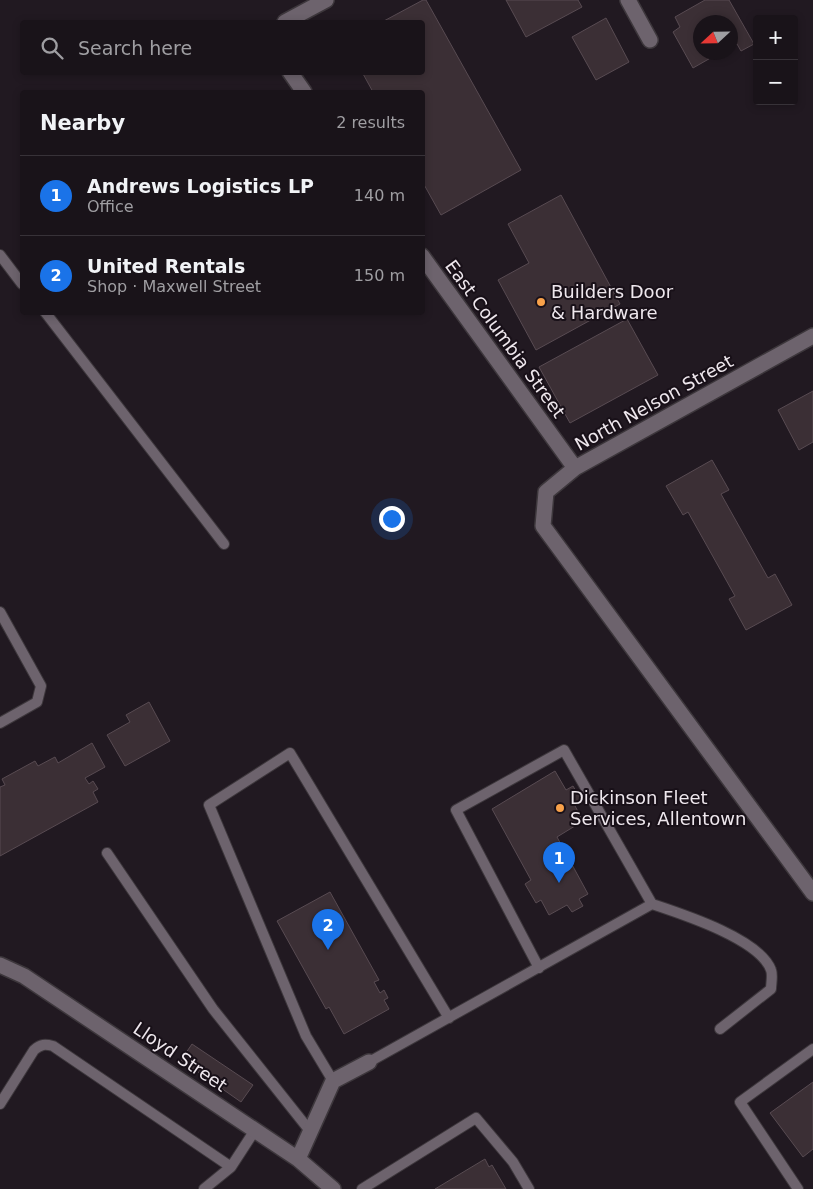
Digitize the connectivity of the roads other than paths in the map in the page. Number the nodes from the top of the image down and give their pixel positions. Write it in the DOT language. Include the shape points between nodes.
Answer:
graph roads {
  1 [pos="326,0"];
  2 [pos="628,0"];
  3 [pos="289,20"];
  4 [pos="650,40"];
  5 [pos="292,75"];
  6 [pos="303,90"];
  7 [pos="0,255"];
  8 [pos="425,260"];
  9 [pos="20,281"];
  10 [pos="47,315"];
  11 [pos="813,336"];
  12 [pos="576,468"];
  13 [pos="224,544"];
  14 [pos="0,612"];
  15 [pos="0,723"];
  16 [pos="107,853"];
  17 [pos="813,893"];
  18 [pos="652,904"];
  19 [pos="0,965"];
  20 [pos="539,968"];
  21 [pos="449,1018"];
  22 [pos="720,1029"];
  23 [pos="813,1049"];
  24 [pos="369,1062"];
  25 [pos="333,1082"];
  26 [pos="0,1104"];
  27 [pos="255,1130"];
  28 [pos="310,1131"];
  29 [pos="298,1159"];
  30 [pos="231,1166"];
  31 [pos="204,1189"];
  32 [pos="333,1189"];
  33 [pos="362,1189"];
  34 [pos="529,1189"];
  35 [pos="798,1189"];
  1 -- 3 [label="street"];
  2 -- 4 [label="street"];
  5 -- 6 [label="street"];
  7 -- 9 [label="lane"];
  8 -- 12 [label="street, East Columbia Street"];
  10 -- 13 [label="lane"];
  11 -- 12 [label="street, North Nelson Street"];
  12 -- 17 [label="street, North Nelson Street" via="546,492 543,526"];
  14 -- 15 [label="lane" via="42,686 36,702"];
  16 -- 28 [label="lane" via="213,1009"];
  18 -- 20 [label="lane"];
  18 -- 20 [label="lane" via="564,750 456,810"];
  18 -- 22 [label="lane" via="707,924 757,950 772,970 771,989"];
  19 -- 27 [label="street, Lloyd Street" via="24,976"];
  20 -- 21 [label="lane"];
  21 -- 24 [label="lane"];
  21 -- 25 [label="lane" via="290,753 209,805 306,1036"];
  23 -- 35 [label="lane" via="740,1102"];
  24 -- 25 [label="street"];
  25 -- 28 [label="street"];
  26 -- 30 [label="lane" via="34,1050 45,1044 54,1046"];
  27 -- 29 [label="street, Lloyd Street"];
  27 -- 30 [label="lane"];
  28 -- 29 [label="street"];
  29 -- 32 [label="street, Lloyd Street"];
  30 -- 31 [label="lane"];
  33 -- 34 [label="lane" via="476,1118 513,1162"];
}
